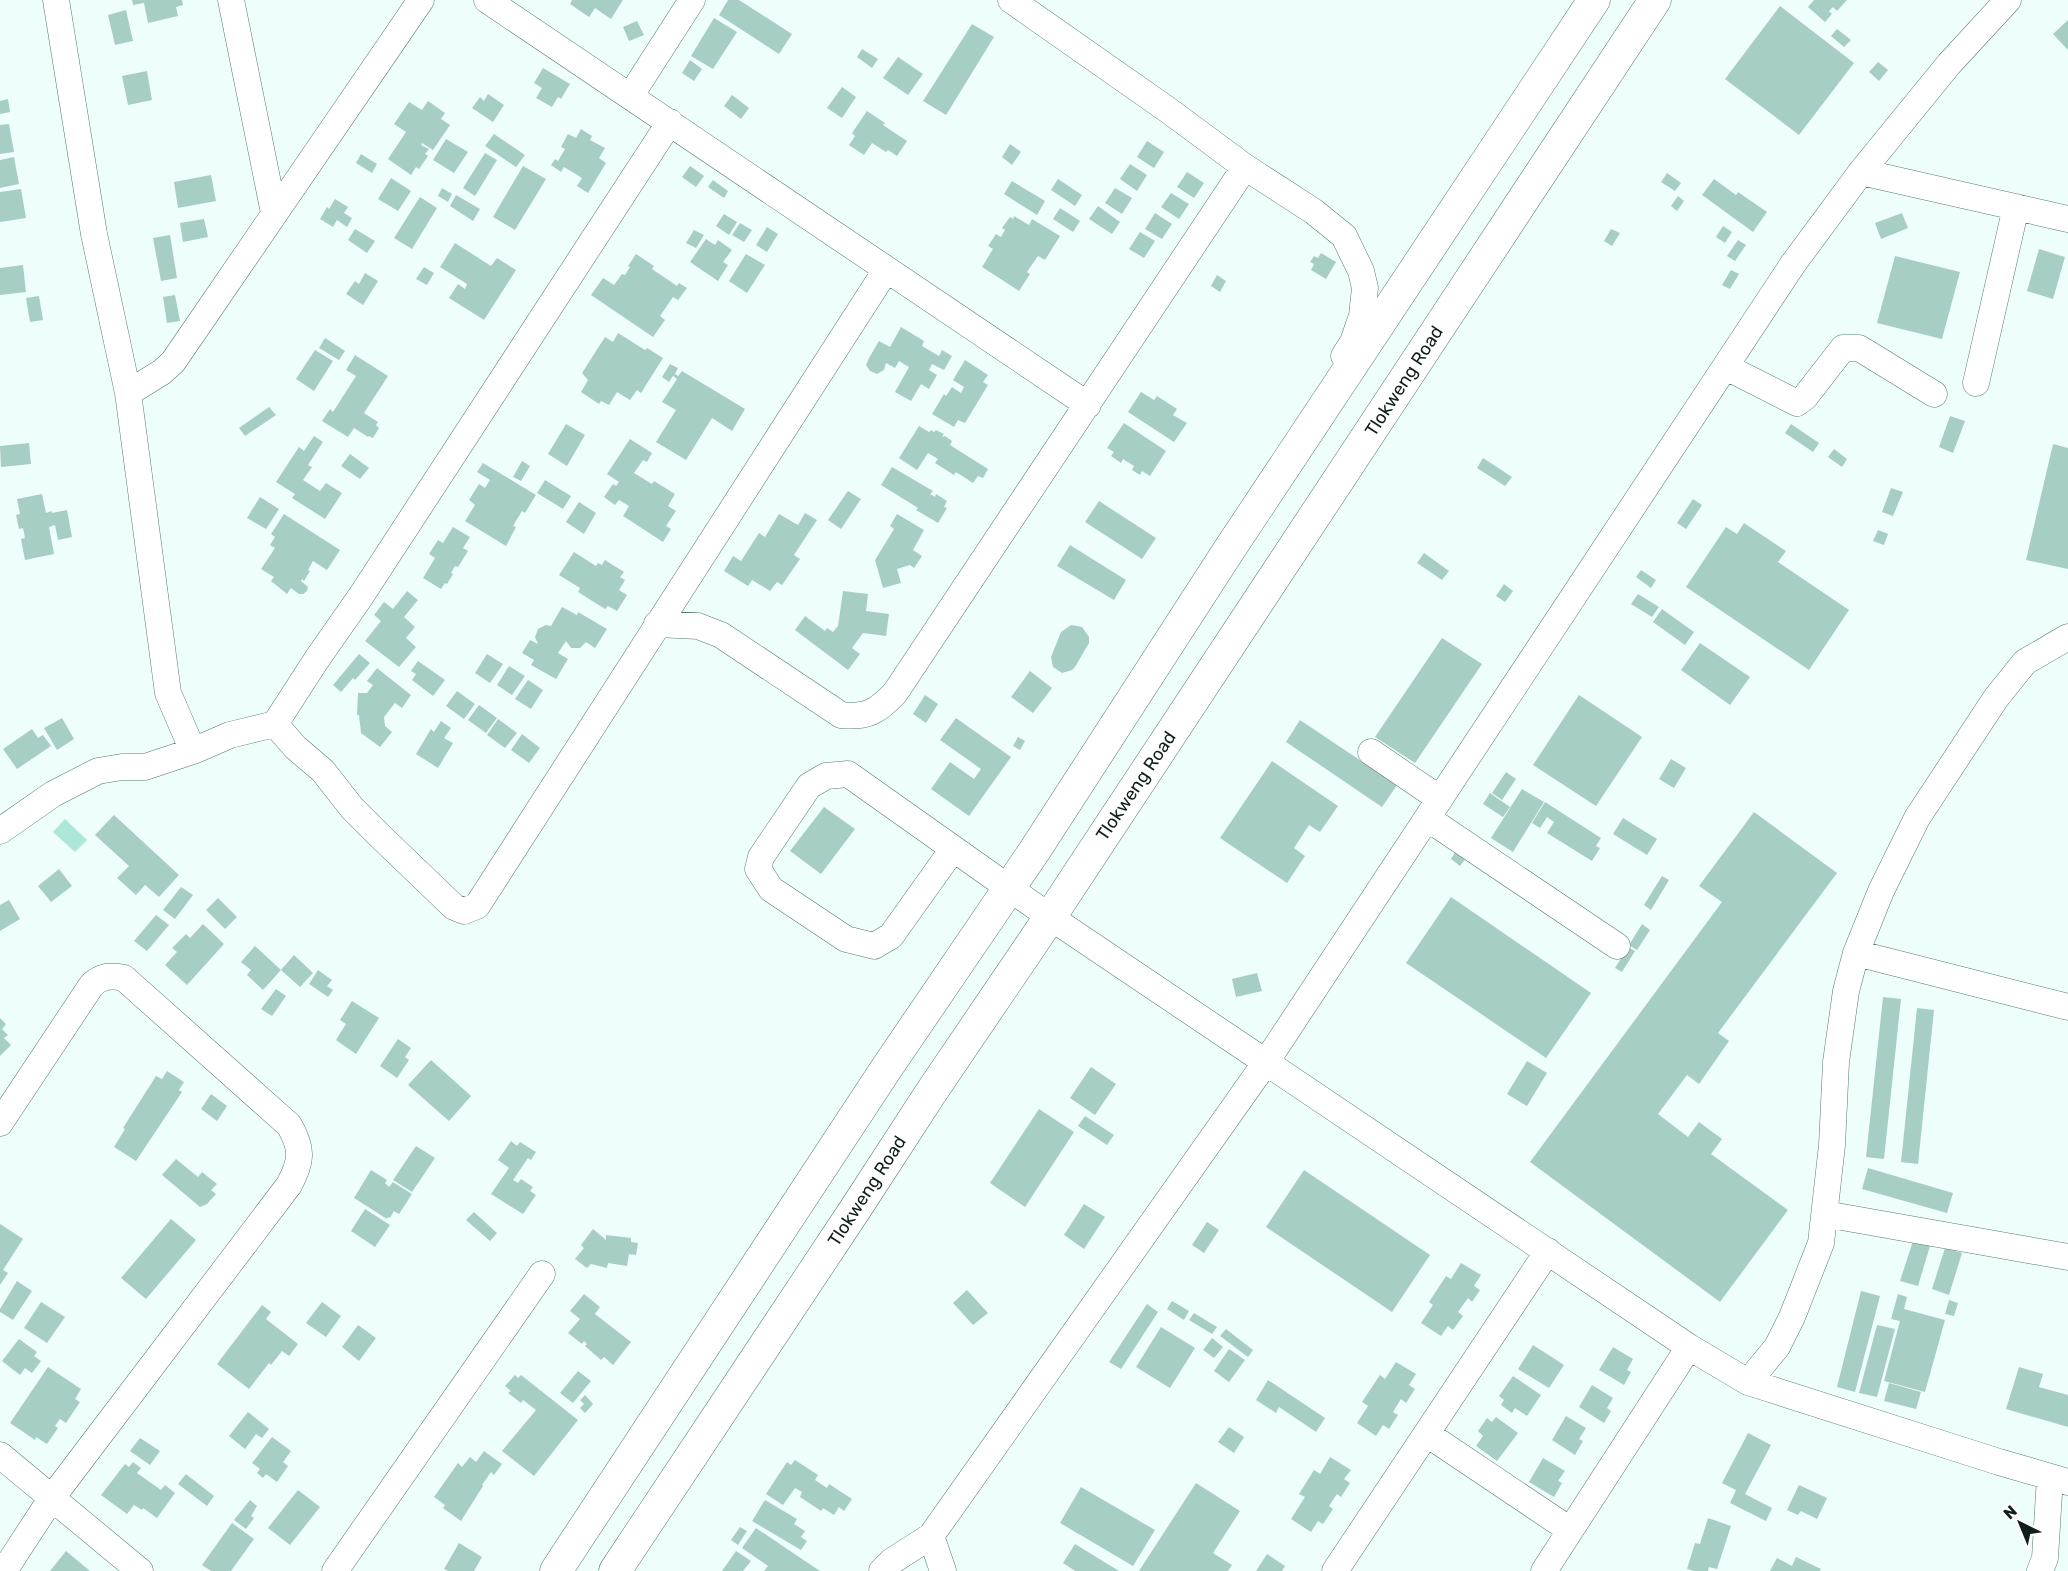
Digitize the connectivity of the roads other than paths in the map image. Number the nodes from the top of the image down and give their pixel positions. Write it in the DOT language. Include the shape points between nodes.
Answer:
graph roads {
  1 [pos="56,0"];
  2 [pos="231,0"];
  3 [pos="421,0"];
  4 [pos="487,0"];
  5 [pos="692,0"];
  6 [pos="1011,0"];
  7 [pos="1594,0"];
  8 [pos="1655,0"];
  9 [pos="2008,0"];
  10 [pos="631,95"];
  11 [pos="670,122"];
  12 [pos="1245,167"];
  13 [pos="1861,172"];
  14 [pos="2016,207"];
  15 [pos="274,213"];
  16 [pos="2068,219"];
  17 [pos="886,270"];
  18 [pos="1726,367"];
  19 [pos="1976,383"];
  20 [pos="128,393"];
  21 [pos="1934,394"];
  22 [pos="1088,405"];
  23 [pos="1228,550"];
  24 [pos="657,624"];
  25 [pos="2068,637"];
  26 [pos="275,724"];
  27 [pos="193,752"];
  28 [pos="1371,752"];
  29 [pos="1433,808"];
  30 [pos="0,831"];
  31 [pos="953,849"];
  32 [pos="1009,888"];
  33 [pos="1050,917"];
  34 [pos="1617,946"];
  35 [pos="1856,953"];
  36 [pos="2068,1007"];
  37 [pos="1266,1062"];
  38 [pos="2,1116"];
  39 [pos="1825,1214"];
  40 [pos="1548,1251"];
  41 [pos="2068,1257"];
  42 [pos="542,1274"];
  43 [pos="1689,1347"];
  44 [pos="1748,1382"];
  45 [pos="1427,1434"];
  46 [pos="0,1455"];
  47 [pos="2059,1479"];
  48 [pos="51,1499"];
  49 [pos="1570,1530"];
  50 [pos="932,1536"];
  51 [pos="4,1571"];
  52 [pos="140,1571"];
  53 [pos="335,1571"];
  54 [pos="556,1571"];
  55 [pos="615,1571"];
  56 [pos="882,1571"];
  57 [pos="943,1571"];
  58 [pos="1335,1571"];
  59 [pos="1544,1571"];
  60 [pos="2040,1571"];
  1 -- 20 [label="street" via="94,234"];
  2 -- 15 [label="street"];
  3 -- 15 [label="street"];
  4 -- 10 [label="street"];
  5 -- 10 [label="street"];
  6 -- 12 [label="street"];
  7 -- 23 [label="main road"];
  8 -- 33 [label="main road, Tlokweng Road"];
  9 -- 13 [label="street" via="1949,64"];
  10 -- 11 [label="street"];
  11 -- 17 [label="street"];
  11 -- 26 [label="street"];
  12 -- 22 [label="street"];
  12 -- 23 [label="street" via="1344,236 1365,288 1362,316 1353,342 1238,524"];
  13 -- 14 [label="street"];
  13 -- 18 [label="street" via="1793,264"];
  14 -- 16 [label="street"];
  14 -- 19 [label="street"];
  15 -- 20 [label="street" via="173,362"];
  17 -- 22 [label="street"];
  17 -- 24 [label="street"];
  18 -- 21 [label="street" via="1797,403 1843,348 1858,348"];
  18 -- 29 [label="street"];
  20 -- 27 [label="street" via="168,693"];
  22 -- 24 [label="street" via="895,693 870,713 841,715 712,630"];
  23 -- 32 [label="main road"];
  24 -- 26 [label="street" via="484,897 477,906 465,911 454,907 406,863"];
  25 -- 35 [label="street" via="2025,662 1996,698 1917,818"];
  26 -- 27 [label="street" via="230,735"];
  27 -- 30 [label="street" via="145,767 98,771 53,794"];
  28 -- 29 [label="street"];
  29 -- 34 [label="street"];
  29 -- 37 [label="street"];
  31 -- 31 [label="street" via="891,936 874,946 846,939 771,889 758,869 761,856 809,786 826,776 848,774"];
  31 -- 32 [label="street"];
  32 -- 33 [label="street"];
  32 -- 54 [label="main road" via="879,1078"];
  33 -- 37 [label="street"];
  33 -- 55 [label="main road, Tlokweng Road"];
  35 -- 36 [label="street"];
  35 -- 39 [label="street" via="1836,1062"];
  37 -- 40 [label="street"];
  37 -- 50 [label="street"];
  38 -- 48 [label="street" via="91,986 97,980 115,976 124,978 290,1125 298,1140 300,1157 289,1185"];
  39 -- 41 [label="street"];
  39 -- 44 [label="street" via="1821,1243 1792,1317 1777,1347"];
  40 -- 43 [label="street"];
  40 -- 45 [label="street"];
  42 -- 53 [label="street"];
  43 -- 44 [label="street"];
  43 -- 49 [label="street"];
  44 -- 47 [label="street"];
  45 -- 49 [label="street"];
  45 -- 58 [label="street"];
  46 -- 48 [label="street"];
  47 -- 60 [label="street"];
  48 -- 51 [label="street"];
  48 -- 52 [label="street"];
  49 -- 59 [label="street"];
  50 -- 56 [label="street"];
  50 -- 57 [label="street"];
}
